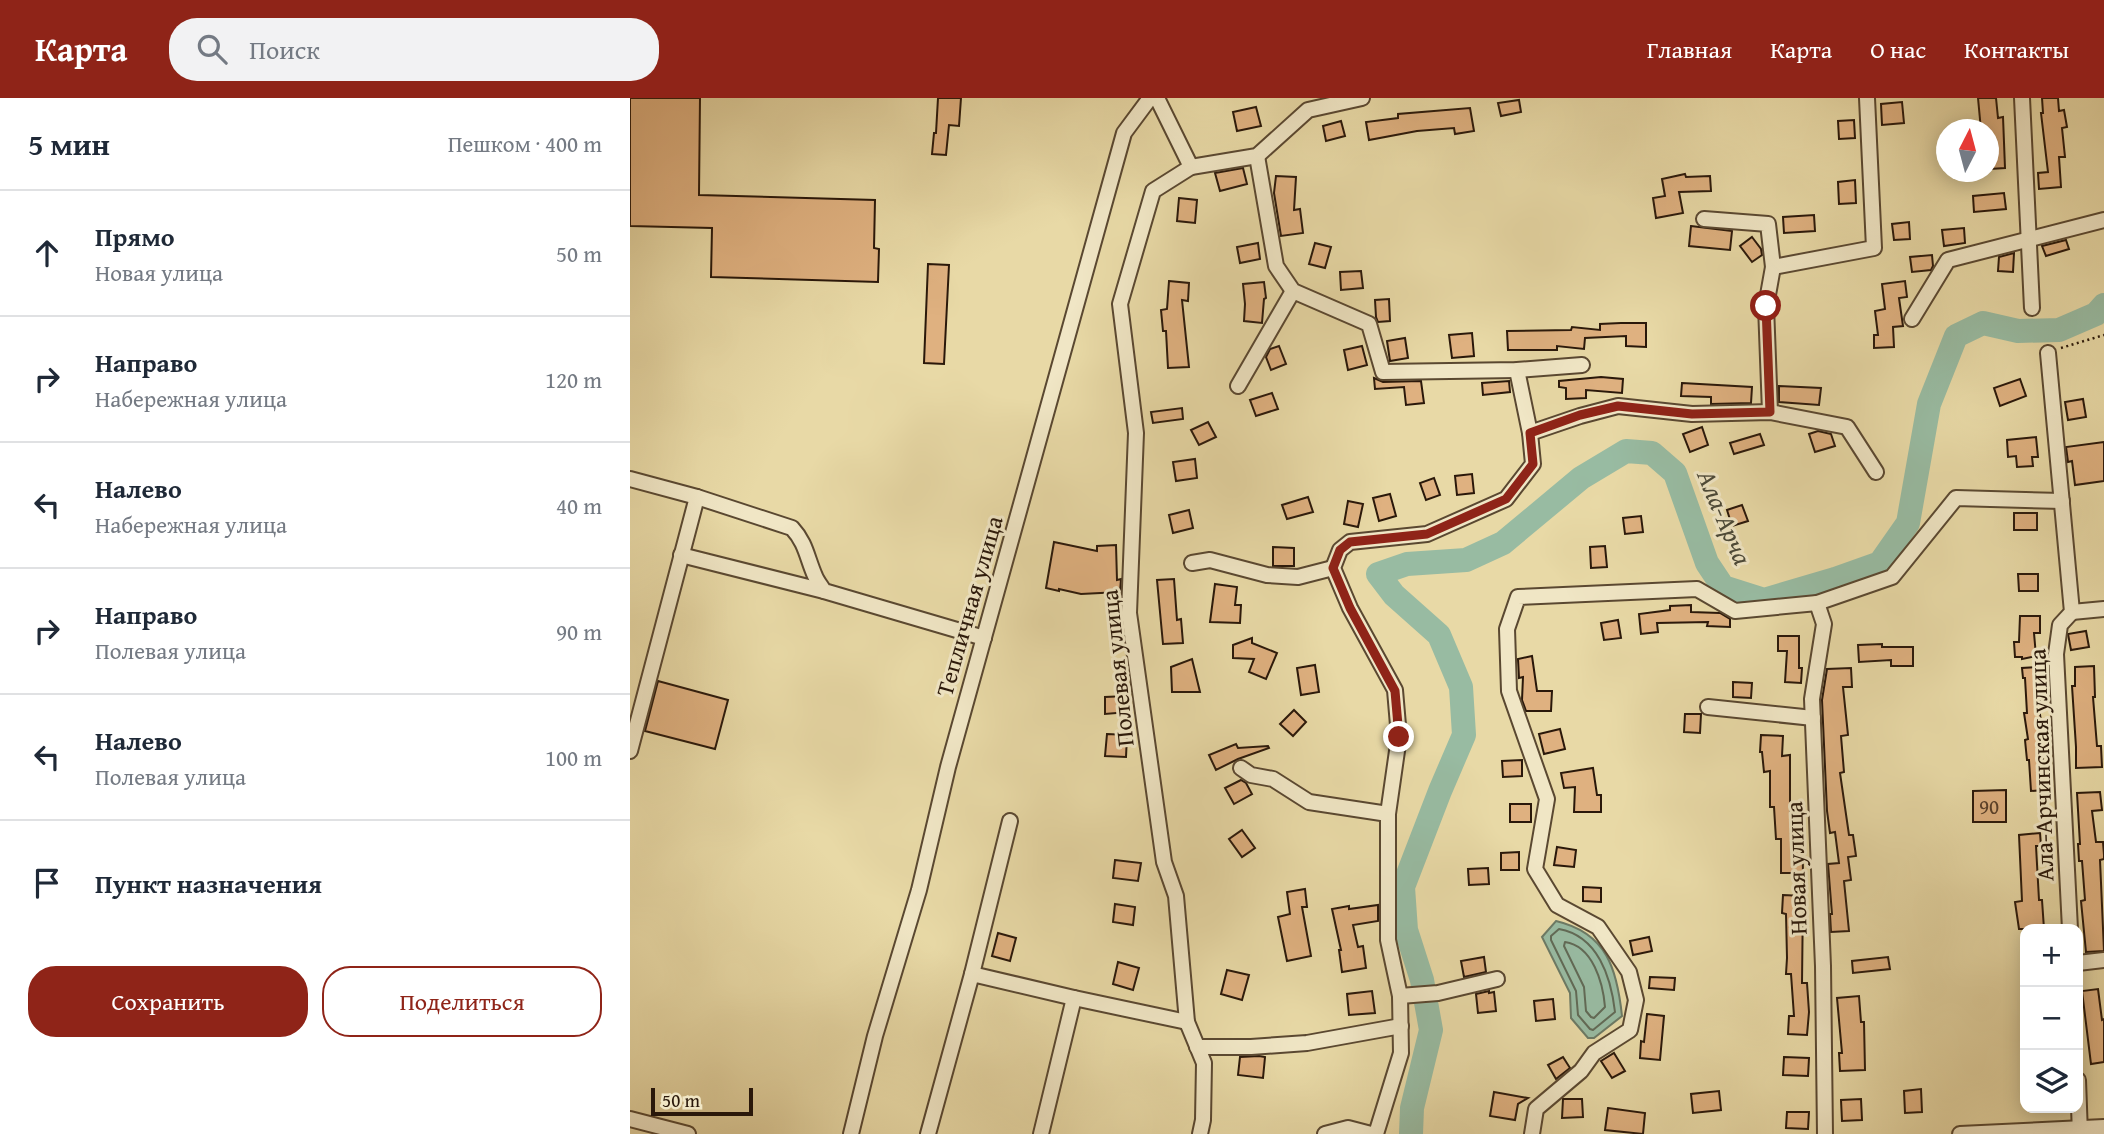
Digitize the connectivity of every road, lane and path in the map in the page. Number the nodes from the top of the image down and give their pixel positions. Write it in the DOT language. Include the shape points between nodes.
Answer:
graph roads {
  1 [pos="1150,98"];
  2 [pos="1157,98"];
  3 [pos="1362,98"];
  4 [pos="1867,98"];
  5 [pos="2022,98"];
  6 [pos="1257,156"];
  7 [pos="1191,167"];
  8 [pos="1704,219"];
  9 [pos="2104,220"];
  10 [pos="2028,240"];
  11 [pos="1773,267"];
  12 [pos="1293,291"];
  13 [pos="2032,308"];
  14 [pos="1912,319"];
  15 [pos="2104,335"];
  16 [pos="2048,353"];
  17 [pos="1582,365"];
  18 [pos="1517,370"];
  19 [pos="1238,386"];
  20 [pos="1770,412"];
  21 [pos="1530,433"];
  22 [pos="1876,472"];
  23 [pos="630,479"];
  24 [pos="697,496"];
  25 [pos="2062,501"];
  26 [pos="681,555"];
  27 [pos="1192,564"];
  28 [pos="1333,568"];
  29 [pos="824,591"];
  30 [pos="1817,603"];
  31 [pos="2104,608"];
  32 [pos="2072,612"];
  33 [pos="984,638"];
  34 [pos="1708,707"];
  35 [pos="1813,718"];
  36 [pos="630,751"];
  37 [pos="1241,768"];
  38 [pos="1388,814"];
  39 [pos="1010,821"];
  40 [pos="2070,924"];
  41 [pos="2104,960"];
  42 [pos="2083,962"];
  43 [pos="972,974"];
  44 [pos="1497,979"];
  45 [pos="1400,996"];
  46 [pos="1074,998"];
  47 [pos="1187,1021"];
  48 [pos="1401,1026"];
  49 [pos="1197,1047"];
  50 [pos="2079,1113"];
  51 [pos="630,1119"];
  52 [pos="2104,1127"];
  53 [pos="2080,1131"];
  54 [pos="688,1134"];
  55 [pos="851,1134"];
  56 [pos="928,1134"];
  57 [pos="1041,1134"];
  58 [pos="1200,1134"];
  59 [pos="1325,1134"];
  60 [pos="1373,1134"];
  61 [pos="1532,1134"];
  62 [pos="1825,1134"];
  63 [pos="1960,1134"];
  1 -- 33 [label="street, Тепличная улица" via="1124,133"];
  2 -- 7 [label="street"];
  3 -- 6 [label="street" via="1308,110"];
  4 -- 11 [label="street" via="1874,248"];
  5 -- 10 [label="street"];
  6 -- 7 [label="street"];
  6 -- 12 [label="street" via="1276,266"];
  7 -- 47 [label="street, Полевая улица" via="1153,191 1120,304 1136,433 1129,613 1164,862 1176,896"];
  8 -- 11 [label="street" via="1768,224"];
  9 -- 10 [label="street"];
  10 -- 13 [label="street"];
  10 -- 14 [label="street" via="1948,260"];
  11 -- 20 [label="street" via="1766,306"];
  12 -- 18 [label="street" via="1369,324 1382,372"];
  12 -- 19 [label="street"];
  15 -- 16 [label="path"];
  16 -- 25 [label="street"];
  17 -- 18 [label="street"];
  18 -- 21 [label="street"];
  20 -- 21 [label="street" via="1692,414 1618,406"];
  20 -- 22 [label="street" via="1847,427"];
  21 -- 28 [label="street" via="1533,464 1506,499 1427,534 1350,542 1340,550"];
  23 -- 24 [label="street"];
  24 -- 26 [label="street"];
  24 -- 29 [label="street" via="792,528 806,547"];
  25 -- 30 [label="street" via="1956,498 1892,578"];
  25 -- 32 [label="street"];
  26 -- 29 [label="street"];
  26 -- 36 [label="street"];
  27 -- 28 [label="street" via="1209,560 1267,575 1297,577"];
  28 -- 38 [label="street" via="1395,691 1399,737"];
  29 -- 33 [label="street"];
  30 -- 35 [label="street, Новая улица" via="1824,624"];
  30 -- 61 [label="street" via="1735,611 1697,589 1518,597 1507,629 1509,691 1547,799 1535,869 1557,905 1598,927 1629,972 1636,1000 1630,1030 1594,1053 1581,1072 1536,1110"];
  31 -- 32 [label="street"];
  32 -- 40 [label="street, Ала-Арчинская улица" via="2060,625 2056,654"];
  33 -- 55 [label="street, Тепличная улица"];
  34 -- 35 [label="street"];
  35 -- 62 [label="street, Новая улица"];
  37 -- 38 [label="street" via="1273,779 1309,802"];
  38 -- 45 [label="street" via="1388,940"];
  39 -- 43 [label="street"];
  41 -- 42 [label="street"];
  43 -- 46 [label="street"];
  43 -- 56 [label="street"];
  44 -- 45 [label="street" via="1438,993"];
  45 -- 48 [label="street"];
  46 -- 47 [label="street"];
  46 -- 57 [label="street"];
  47 -- 49 [label="street, Полевая улица"];
  48 -- 49 [label="street" via="1307,1043"];
  48 -- 60 [label="street" via="1401,1053"];
  49 -- 58 [label="street, Полевая улица" via="1204,1063"];
  50 -- 53 [label="street"];
  51 -- 54 [label="street"];
  52 -- 53 [label="street"];
  53 -- 63 [label="street"];
  59 -- 60 [label="street" via="1348,1128"];
}
